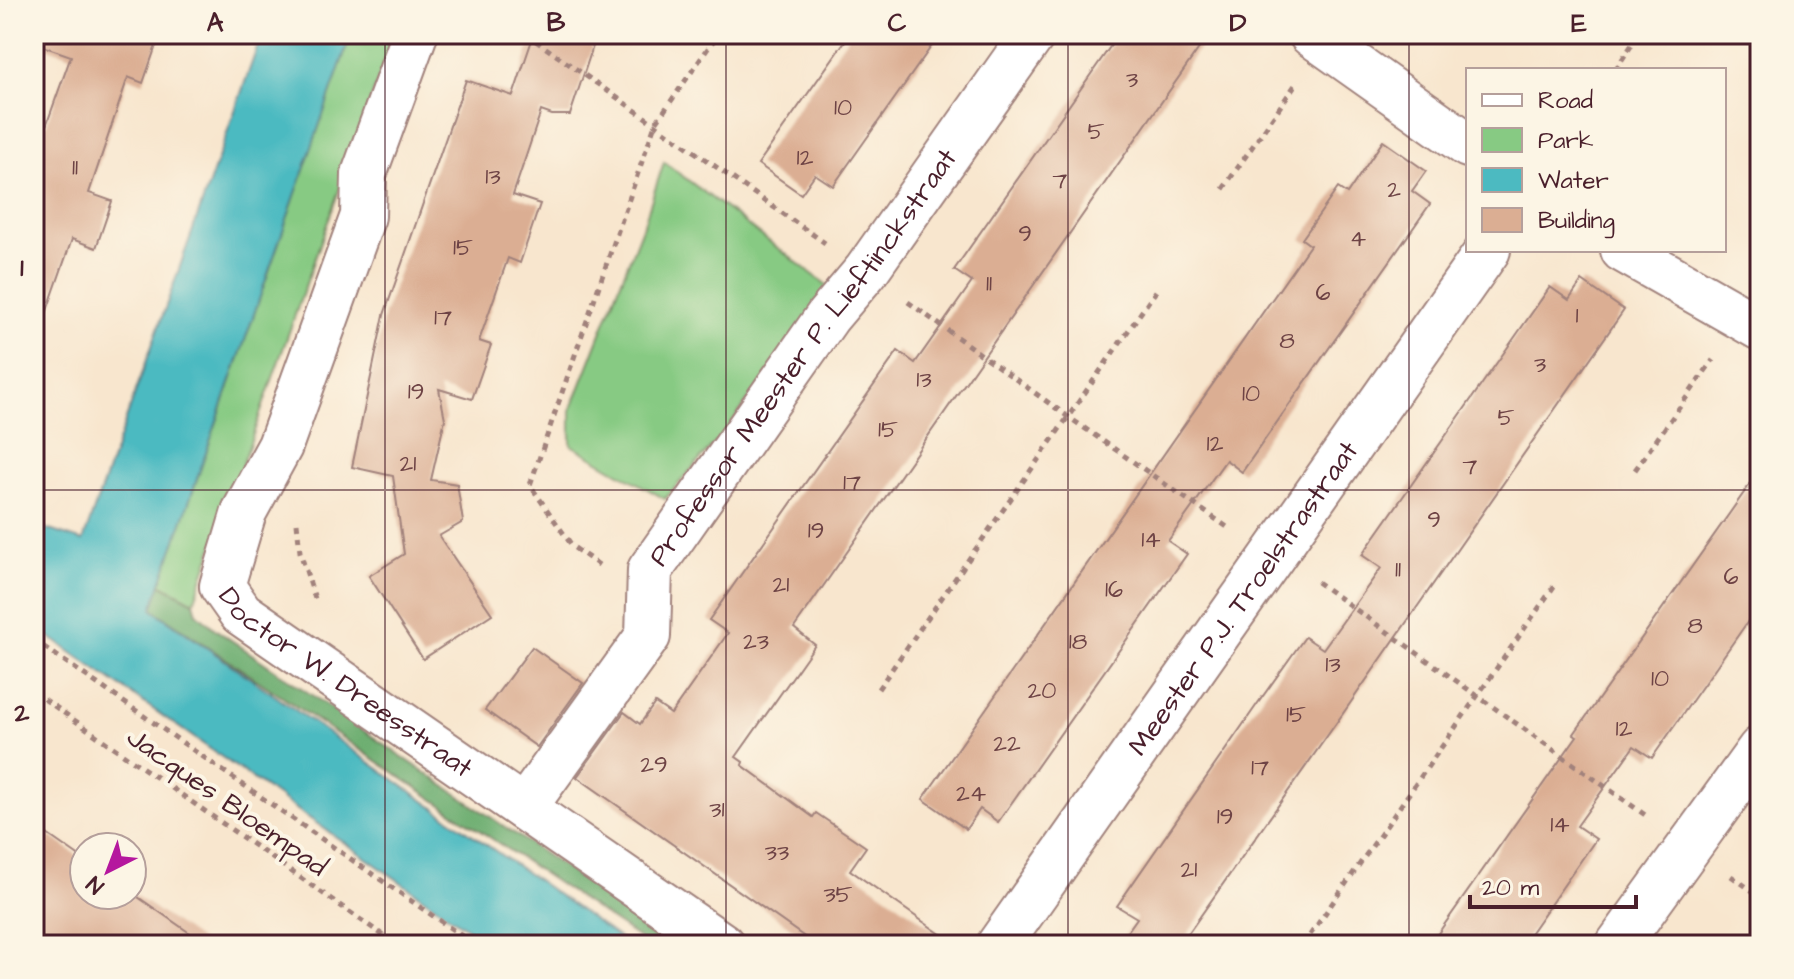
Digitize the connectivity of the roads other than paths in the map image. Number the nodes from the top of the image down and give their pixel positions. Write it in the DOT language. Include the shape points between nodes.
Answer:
graph roads {
  1 [pos="415,34"];
  2 [pos="1033,34"];
  3 [pos="1317,38"];
  4 [pos="1466,144"];
  5 [pos="1487,252"];
  6 [pos="1627,252"];
  7 [pos="1752,323"];
  8 [pos="1760,749"];
  9 [pos="524,808"];
  10 [pos="722,945"];
  11 [pos="999,945"];
  12 [pos="1618,945"];
  1 -- 9 [label="street, Doctor W. Dreesstraat" via="364,174 363,216 280,446 244,512 222,586 241,613"];
  2 -- 9 [label="street, Professor Meester P. Lieftinckstraat" via="650,570 648,636"];
  3 -- 4 [label="street"];
  5 -- 11 [label="street, Meester P.J. Troelstrastraat"];
  6 -- 7 [label="street"];
  8 -- 12 [label="street"];
  9 -- 10 [label="street, Doctor W. Dreesstraat"];
}
